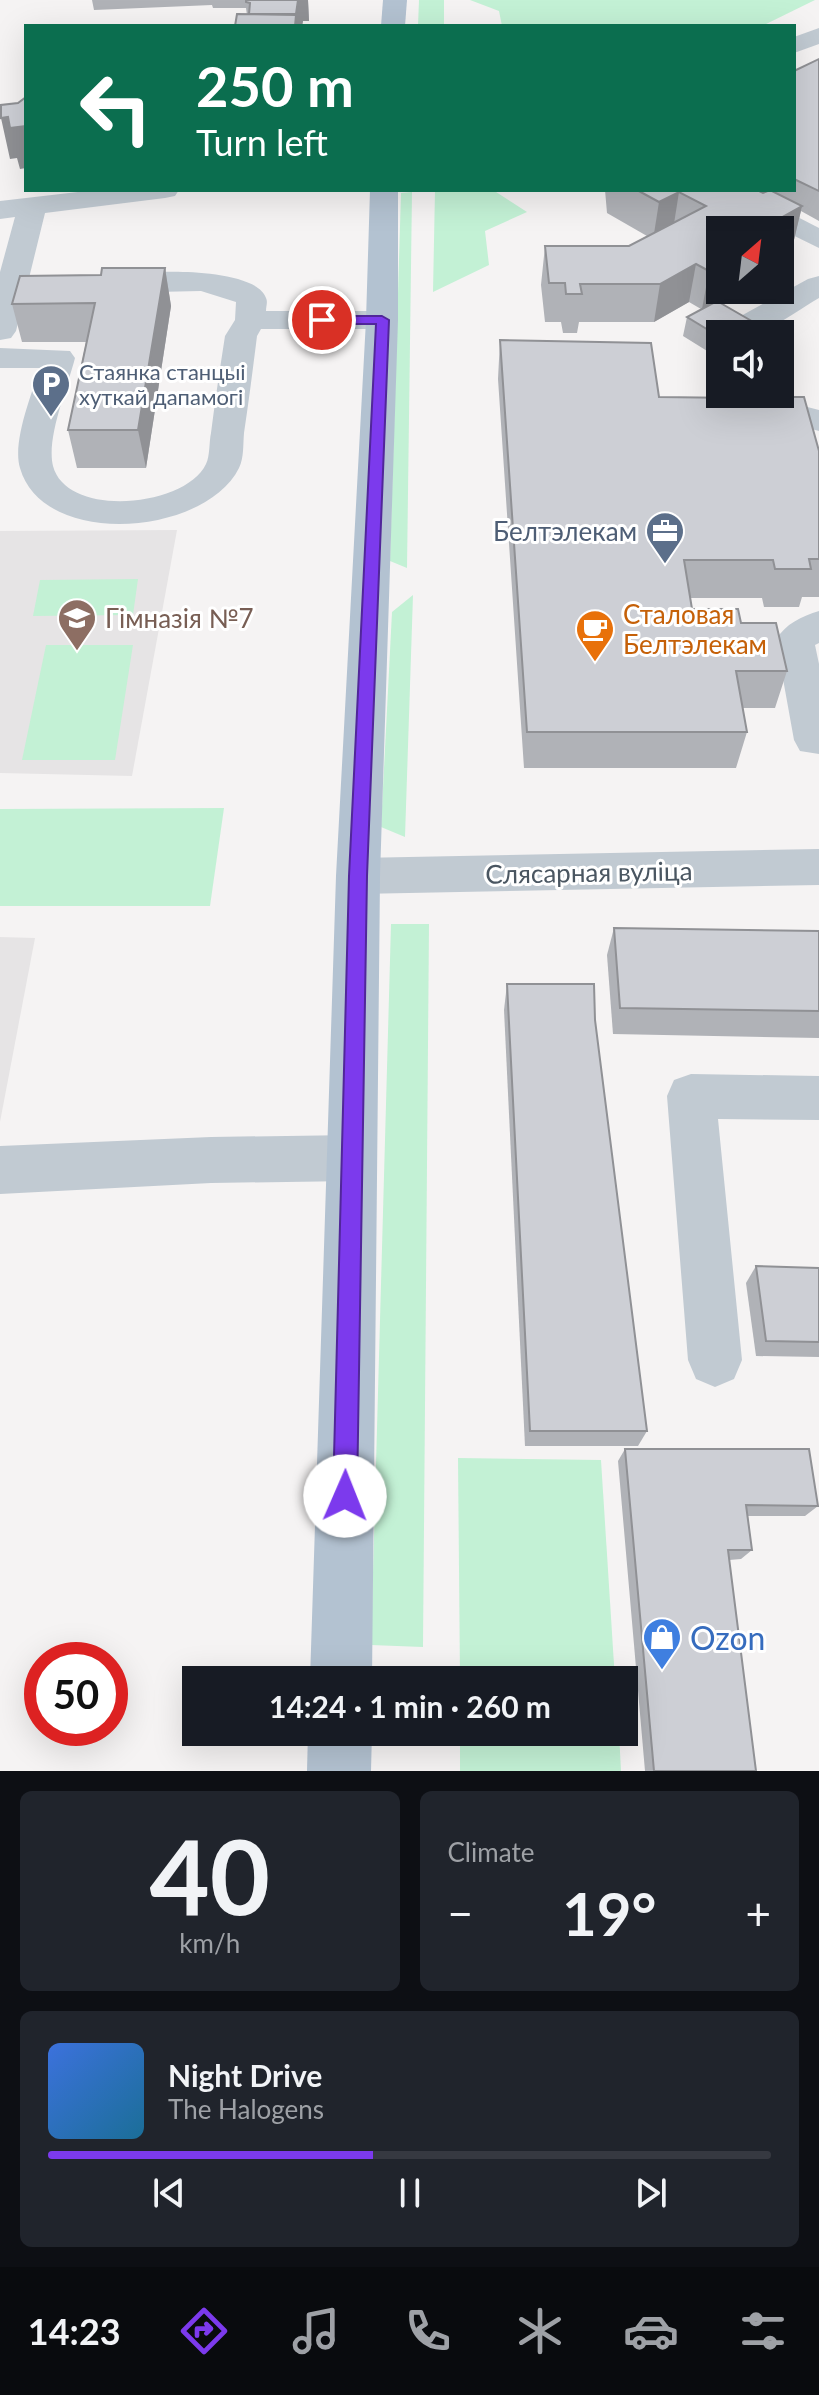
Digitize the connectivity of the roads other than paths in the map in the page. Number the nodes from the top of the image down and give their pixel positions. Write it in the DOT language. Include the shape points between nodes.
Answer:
graph roads {
  1 [pos="395,0"];
  2 [pos="393,24"];
  3 [pos="819,35"];
  4 [pos="796,45"];
  5 [pos="148,192"];
  6 [pos="384,192"];
  7 [pos="727,192"];
  8 [pos="32,206"];
  9 [pos="0,210"];
  10 [pos="819,239"];
  11 [pos="86,284"];
  12 [pos="819,285"];
  13 [pos="251,320"];
  14 [pos="382,320"];
  15 [pos="757,320"];
  16 [pos="0,331"];
  17 [pos="0,358"];
  18 [pos="770,408"];
  19 [pos="819,421"];
  20 [pos="819,625"];
  21 [pos="814,740"];
  22 [pos="819,867"];
  23 [pos="358,876"];
  24 [pos="819,1098"];
  25 [pos="352,1158"];
  26 [pos="0,1170"];
  27 [pos="715,1360"];
  28 [pos="341,1666"];
  29 [pos="340,1746"];
  30 [pos="339,1771"];
  1 -- 2 [label="main road"];
  3 -- 4 [label="street"];
  5 -- 8 [label="street"];
  6 -- 14 [label="main road"];
  7 -- 10 [label="street"];
  8 -- 9 [label="street"];
  8 -- 16 [label="street"];
  11 -- 13 [label="street" via="228,285 251,298"];
  12 -- 15 [label="street"];
  13 -- 14 [label="street"];
  13 -- 17 [label="street" via="241,336 223,466 191,496 130,514 95,512 66,502 45,487 35,466 37,445 59,358"];
  14 -- 23 [label="main road"];
  18 -- 19 [label="street"];
  20 -- 21 [label="street" via="795,640"];
  22 -- 23 [label="street, Слясарная вуліца"];
  23 -- 25 [label="main road"];
  24 -- 27 [label="street" via="691,1096"];
  25 -- 26 [label="street"];
  25 -- 28 [label="main road"];
  29 -- 30 [label="main road"];
}
